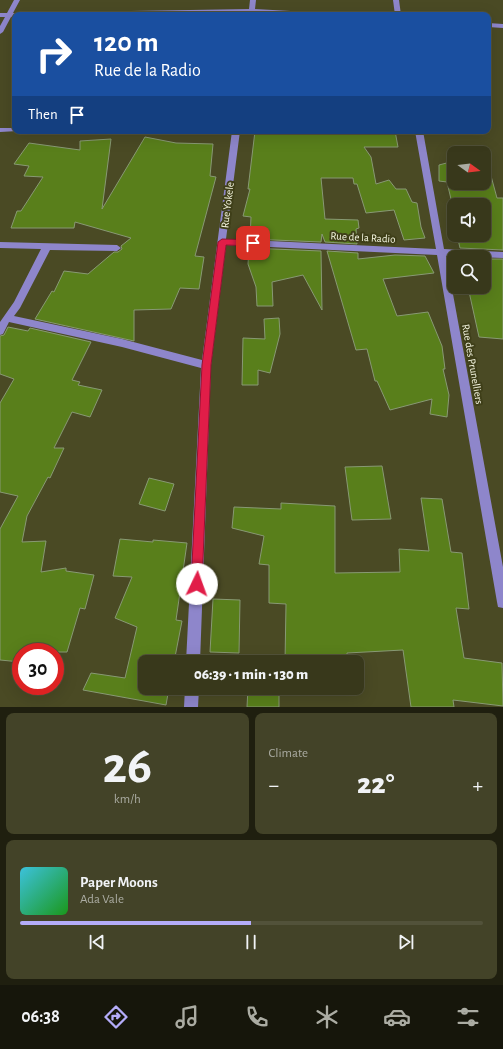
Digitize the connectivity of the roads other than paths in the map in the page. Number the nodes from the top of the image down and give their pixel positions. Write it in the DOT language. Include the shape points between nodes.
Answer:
graph roads {
  1 [pos="17,0"];
  2 [pos="253,0"];
  3 [pos="396,0"];
  4 [pos="252,12"];
  5 [pos="398,12"];
  6 [pos="0,15"];
  7 [pos="10,15"];
  8 [pos="491,25"];
  9 [pos="503,26"];
  10 [pos="0,32"];
  11 [pos="0,130"];
  12 [pos="12,130"];
  13 [pos="236,134"];
  14 [pos="420,134"];
  15 [pos="222,242"];
  16 [pos="0,245"];
  17 [pos="47,246"];
  18 [pos="117,248"];
  19 [pos="441,253"];
  20 [pos="503,255"];
  21 [pos="7,318"];
  22 [pos="0,331"];
  23 [pos="206,365"];
  24 [pos="503,602"];
  25 [pos="193,655"];
  26 [pos="192,695"];
  27 [pos="191,707"];
  1 -- 7 [label="street"];
  2 -- 4 [label="street"];
  3 -- 5 [label="street"];
  6 -- 7 [label="street"];
  7 -- 10 [label="street"];
  8 -- 9 [label="street"];
  11 -- 12 [label="street"];
  13 -- 15 [label="street, Rue Yokele"];
  14 -- 19 [label="street, Rue des Prunelliers"];
  15 -- 19 [label="street, Rue de la Radio"];
  15 -- 23 [label="street, Rue Yokele"];
  16 -- 17 [label="street"];
  17 -- 18 [label="street"];
  17 -- 21 [label="street" via="17,305"];
  19 -- 20 [label="street, Rue de la Radio"];
  19 -- 24 [label="street, Rue des Prunelliers"];
  21 -- 22 [label="street"];
  21 -- 23 [label="street" via="122,343"];
  23 -- 25 [label="street, Rue Yokele"];
  26 -- 27 [label="street"];
}
